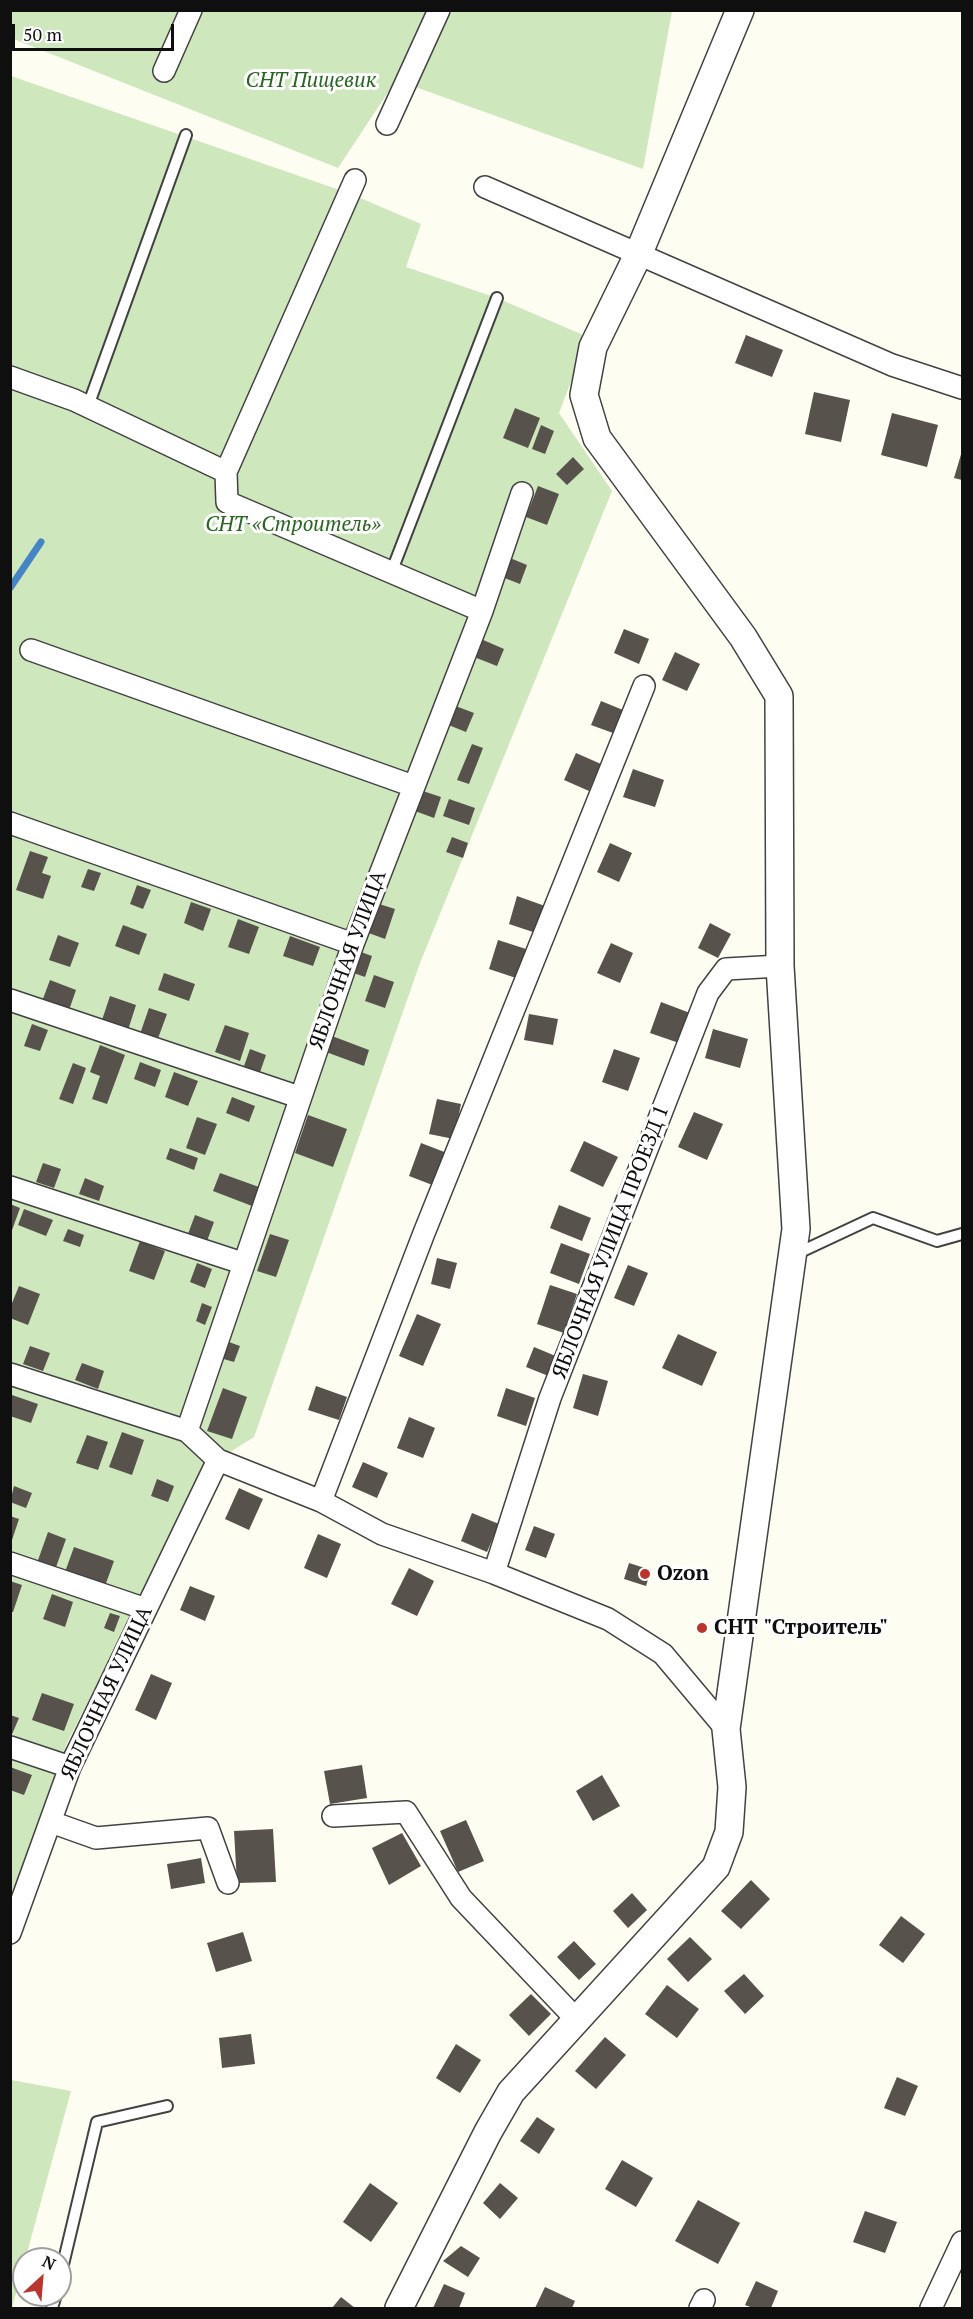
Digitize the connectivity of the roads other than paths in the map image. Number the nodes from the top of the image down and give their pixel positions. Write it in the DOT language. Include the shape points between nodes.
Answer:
graph roads {
  1 [pos="192,10"];
  2 [pos="439,10"];
  3 [pos="740,10"];
  4 [pos="164,71"];
  5 [pos="387,124"];
  6 [pos="186,135"];
  7 [pos="355,180"];
  8 [pos="485,187"];
  9 [pos="638,255"];
  10 [pos="497,298"];
  11 [pos="10,377"];
  12 [pos="963,388"];
  13 [pos="88,406"];
  14 [pos="226,472"];
  15 [pos="522,493"];
  16 [pos="391,573"];
  17 [pos="482,611"];
  18 [pos="31,650"];
  19 [pos="644,686"];
  20 [pos="413,786"];
  21 [pos="10,823"];
  22 [pos="352,944"];
  23 [pos="780,966"];
  24 [pos="10,1000"];
  25 [pos="299,1097"];
  26 [pos="10,1187"];
  27 [pos="963,1234"];
  28 [pos="792,1256"];
  29 [pos="242,1263"];
  30 [pos="10,1374"];
  31 [pos="186,1431"];
  32 [pos="218,1460"];
  33 [pos="321,1501"];
  34 [pos="10,1563"];
  35 [pos="494,1573"];
  36 [pos="146,1609"];
  37 [pos="726,1729"];
  38 [pos="10,1747"];
  39 [pos="70,1767"];
  40 [pos="333,1816"];
  41 [pos="51,1822"];
  42 [pos="228,1882"];
  43 [pos="11,1931"];
  44 [pos="577,2019"];
  45 [pos="167,2106"];
  46 [pos="963,2242"];
  47 [pos="67,2247"];
  48 [pos="399,2308"];
  49 [pos="931,2308"];
  1 -- 4 [label="street"];
  2 -- 5 [label="street"];
  3 -- 9 [label="street"];
  6 -- 13 [label="lane"];
  7 -- 14 [label="street"];
  8 -- 9 [label="street"];
  9 -- 12 [label="street" via="892,365"];
  9 -- 23 [label="street" via="593,347 584,395 597,438 743,637 779,696"];
  10 -- 16 [label="lane"];
  11 -- 13 [label="street"];
  13 -- 14 [label="street"];
  14 -- 16 [label="street" via="227,502"];
  15 -- 17 [label="street, ЯБЛОЧНАЯ УЛИЦА"];
  16 -- 17 [label="street"];
  17 -- 20 [label="street, ЯБЛОЧНАЯ УЛИЦА"];
  18 -- 20 [label="street"];
  19 -- 33 [label="street"];
  20 -- 22 [label="street, ЯБЛОЧНАЯ УЛИЦА"];
  21 -- 22 [label="street"];
  22 -- 25 [label="street, ЯБЛОЧНАЯ УЛИЦА"];
  23 -- 28 [label="street" via="796,1228"];
  23 -- 35 [label="street, ЯБЛОЧНАЯ УЛИЦА ПРОЕЗД 1" via="726,969 708,993 550,1398"];
  24 -- 25 [label="street"];
  25 -- 29 [label="street, ЯБЛОЧНАЯ УЛИЦА"];
  26 -- 29 [label="street"];
  27 -- 28 [label="lane" via="937,1241 873,1218"];
  28 -- 37 [label="street"];
  29 -- 31 [label="street, ЯБЛОЧНАЯ УЛИЦА"];
  30 -- 31 [label="street"];
  31 -- 32 [label="street"];
  32 -- 33 [label="street"];
  32 -- 36 [label="street, ЯБЛОЧНАЯ УЛИЦА"];
  33 -- 35 [label="street" via="382,1534"];
  34 -- 36 [label="street"];
  35 -- 37 [label="street" via="608,1619 663,1654"];
  36 -- 39 [label="street, ЯБЛОЧНАЯ УЛИЦА"];
  37 -- 44 [label="street" via="729,1832 716,1867"];
  38 -- 39 [label="street"];
  39 -- 41 [label="street, ЯБЛОЧНАЯ УЛИЦА"];
  40 -- 44 [label="street" via="406,1812 462,1898"];
  41 -- 42 [label="street" via="96,1838 208,1828"];
  41 -- 43 [label="street, ЯБЛОЧНАЯ УЛИЦА"];
  44 -- 48 [label="street" via="511,2092"];
  45 -- 47 [label="lane" via="98,2122"];
  46 -- 49 [label="street"];
}
